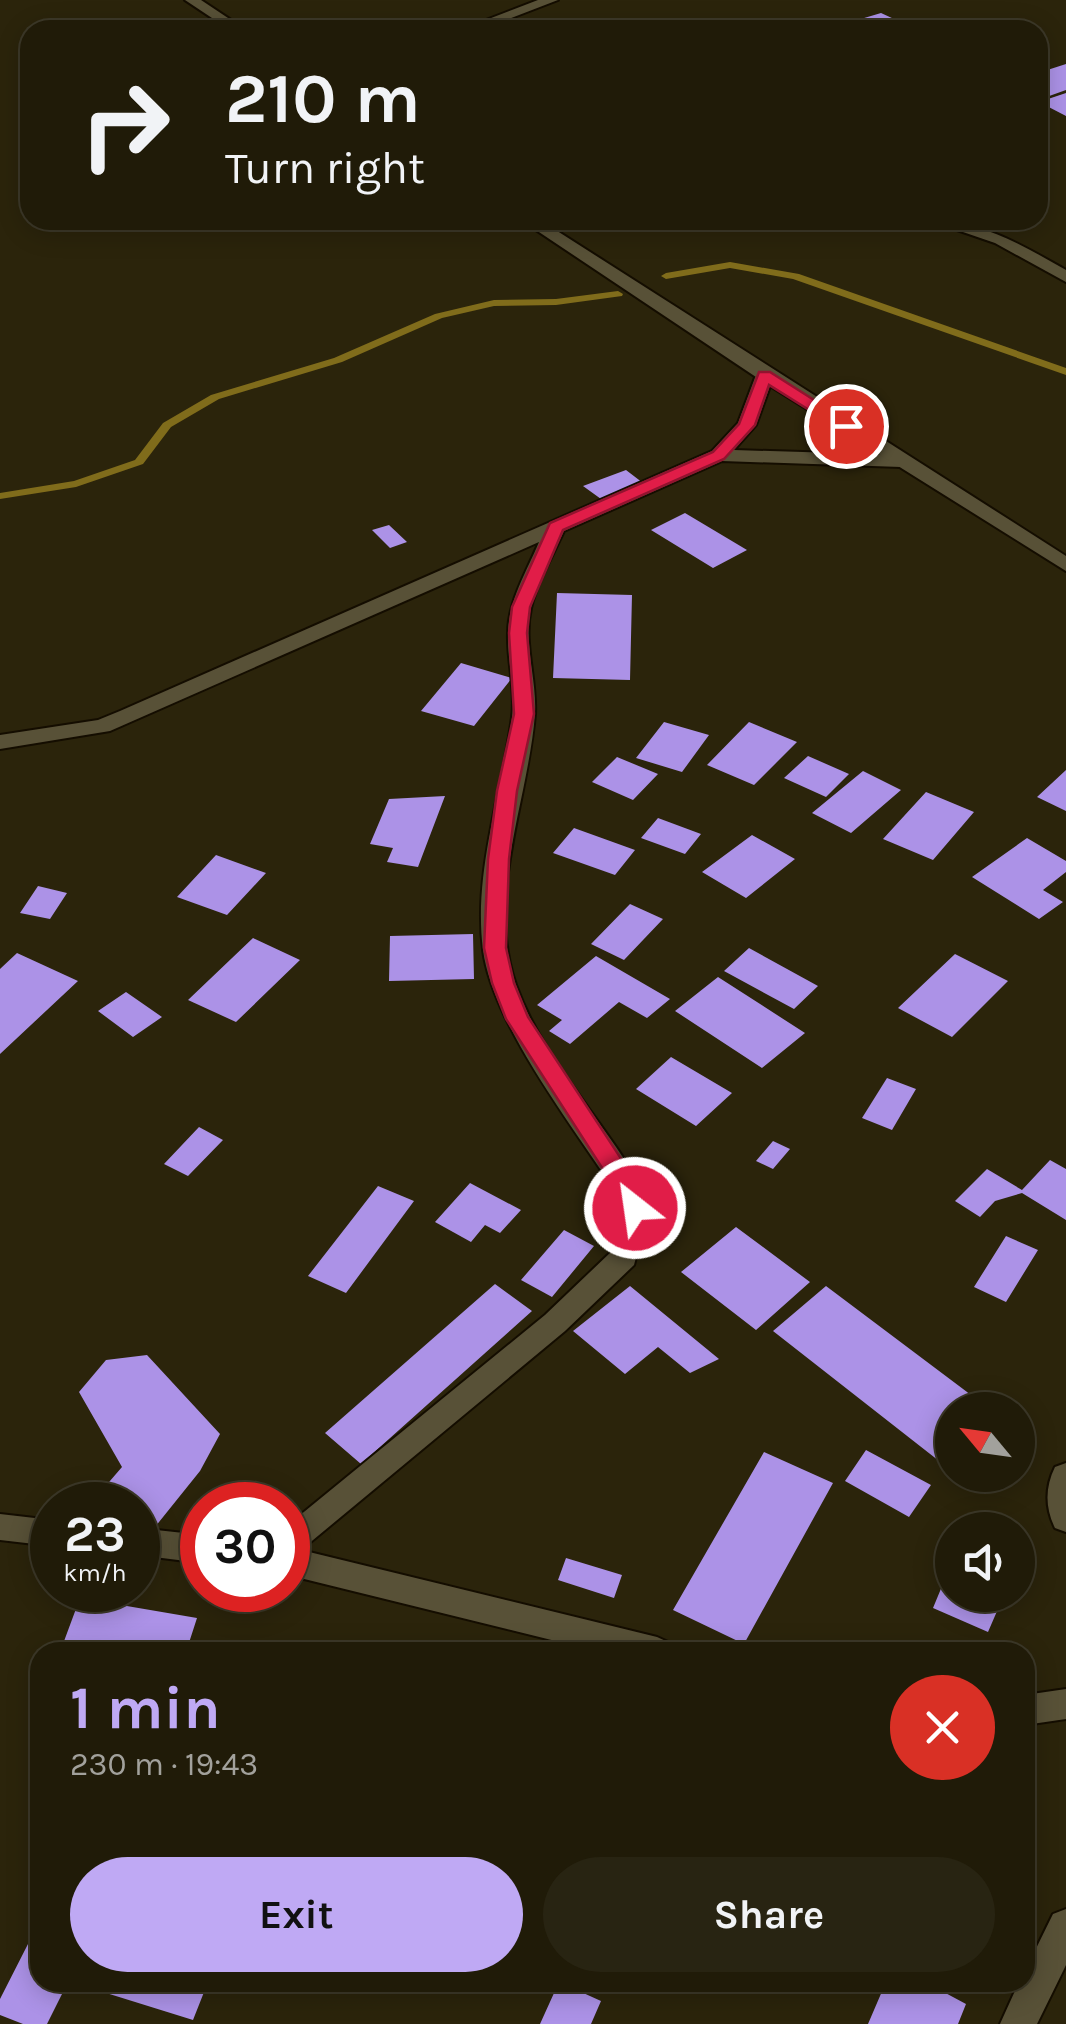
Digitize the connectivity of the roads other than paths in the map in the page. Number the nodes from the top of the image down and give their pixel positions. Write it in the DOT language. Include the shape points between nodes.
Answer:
graph roads {
  1 [pos="192,0"];
  2 [pos="551,0"];
  3 [pos="223,20"];
  4 [pos="495,20"];
  5 [pos="544,230"];
  6 [pos="968,230"];
  7 [pos="1066,277"];
  8 [pos="765,375"];
  9 [pos="718,455"];
  10 [pos="901,460"];
  11 [pos="556,526"];
  12 [pos="1066,565"];
  13 [pos="0,742"];
  14 [pos="1066,1476"];
  15 [pos="1066,1519"];
  16 [pos="310,1524"];
  17 [pos="0,1527"];
  18 [pos="30,1530"];
  19 [pos="310,1566"];
  20 [pos="616,1642"];
  21 [pos="1066,1704"];
  22 [pos="1035,1709"];
  23 [pos="1066,1927"];
  24 [pos="1035,1990"];
  25 [pos="1034,1992"];
  26 [pos="1018,2024"];
  1 -- 3 [label="street"];
  2 -- 4 [label="street"];
  5 -- 8 [label="street"];
  6 -- 7 [label="street" via="1001,240"];
  8 -- 9 [label="street" via="747,425"];
  8 -- 10 [label="street"];
  9 -- 10 [label="street"];
  9 -- 11 [label="street"];
  10 -- 12 [label="street"];
  11 -- 13 [label="street" via="102,726"];
  11 -- 16 [label="street" via="521,607 524,714 498,859 495,948 518,1019 630,1192 635,1208 624,1256 555,1323"];
  14 -- 15 [label="street"];
  17 -- 18 [label="street"];
  19 -- 20 [label="street"];
  21 -- 22 [label="street"];
  23 -- 24 [label="street"];
  25 -- 26 [label="street"];
}
